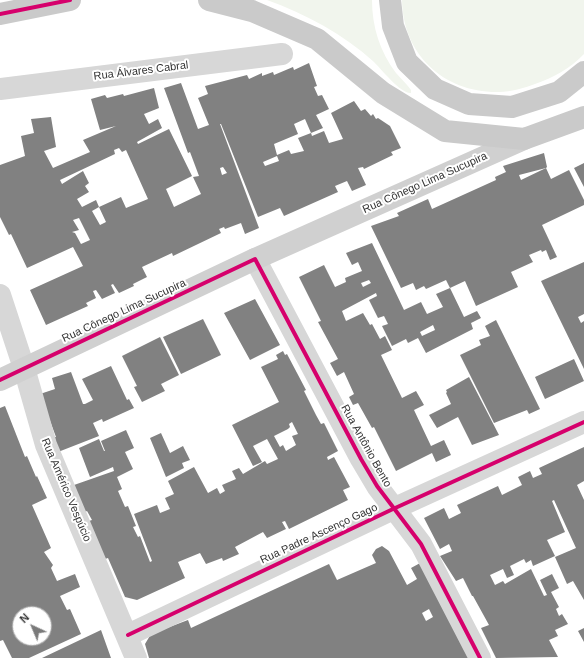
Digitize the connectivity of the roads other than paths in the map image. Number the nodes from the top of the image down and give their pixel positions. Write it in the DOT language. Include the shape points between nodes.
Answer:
graph roads {
  1 [pos="70,0"];
  2 [pos="209,0"];
  3 [pos="390,0"];
  4 [pos="0,14"];
  5 [pos="282,54"];
  6 [pos="584,72"];
  7 [pos="0,89"];
  8 [pos="584,117"];
  9 [pos="524,139"];
  10 [pos="255,259"];
  11 [pos="0,295"];
  12 [pos="24,368"];
  13 [pos="0,380"];
  14 [pos="584,422"];
  15 [pos="393,509"];
  16 [pos="128,635"];
  17 [pos="136,658"];
  18 [pos="480,658"];
  1 -- 4 [label="main road"];
  2 -- 9 [label="main road" via="252,11 317,39 383,92 445,131"];
  3 -- 6 [label="main road" via="393,26 407,62 435,89 469,104 512,107 559,92"];
  5 -- 7 [label="street, Rua Álvares Cabral"];
  8 -- 9 [label="main road"];
  9 -- 10 [label="street, Rua Cônego Lima Sucupira"];
  10 -- 12 [label="street, Rua Cônego Lima Sucupira"];
  10 -- 15 [label="street, Rua Antônio Bento" via="361,459"];
  11 -- 12 [label="street, Rua Américo Vespúcio"];
  12 -- 13 [label="street, Rua Cônego Lima Sucupira"];
  12 -- 16 [label="street, Rua Américo Vespúcio" via="46,446"];
  14 -- 15 [label="street, Rua Padre Ascenço Gago"];
  15 -- 16 [label="street, Rua Padre Ascenço Gago"];
  15 -- 18 [label="street, Rua Antônio Bento" via="421,544"];
  16 -- 17 [label="street, Rua Américo Vespúcio"];
}
